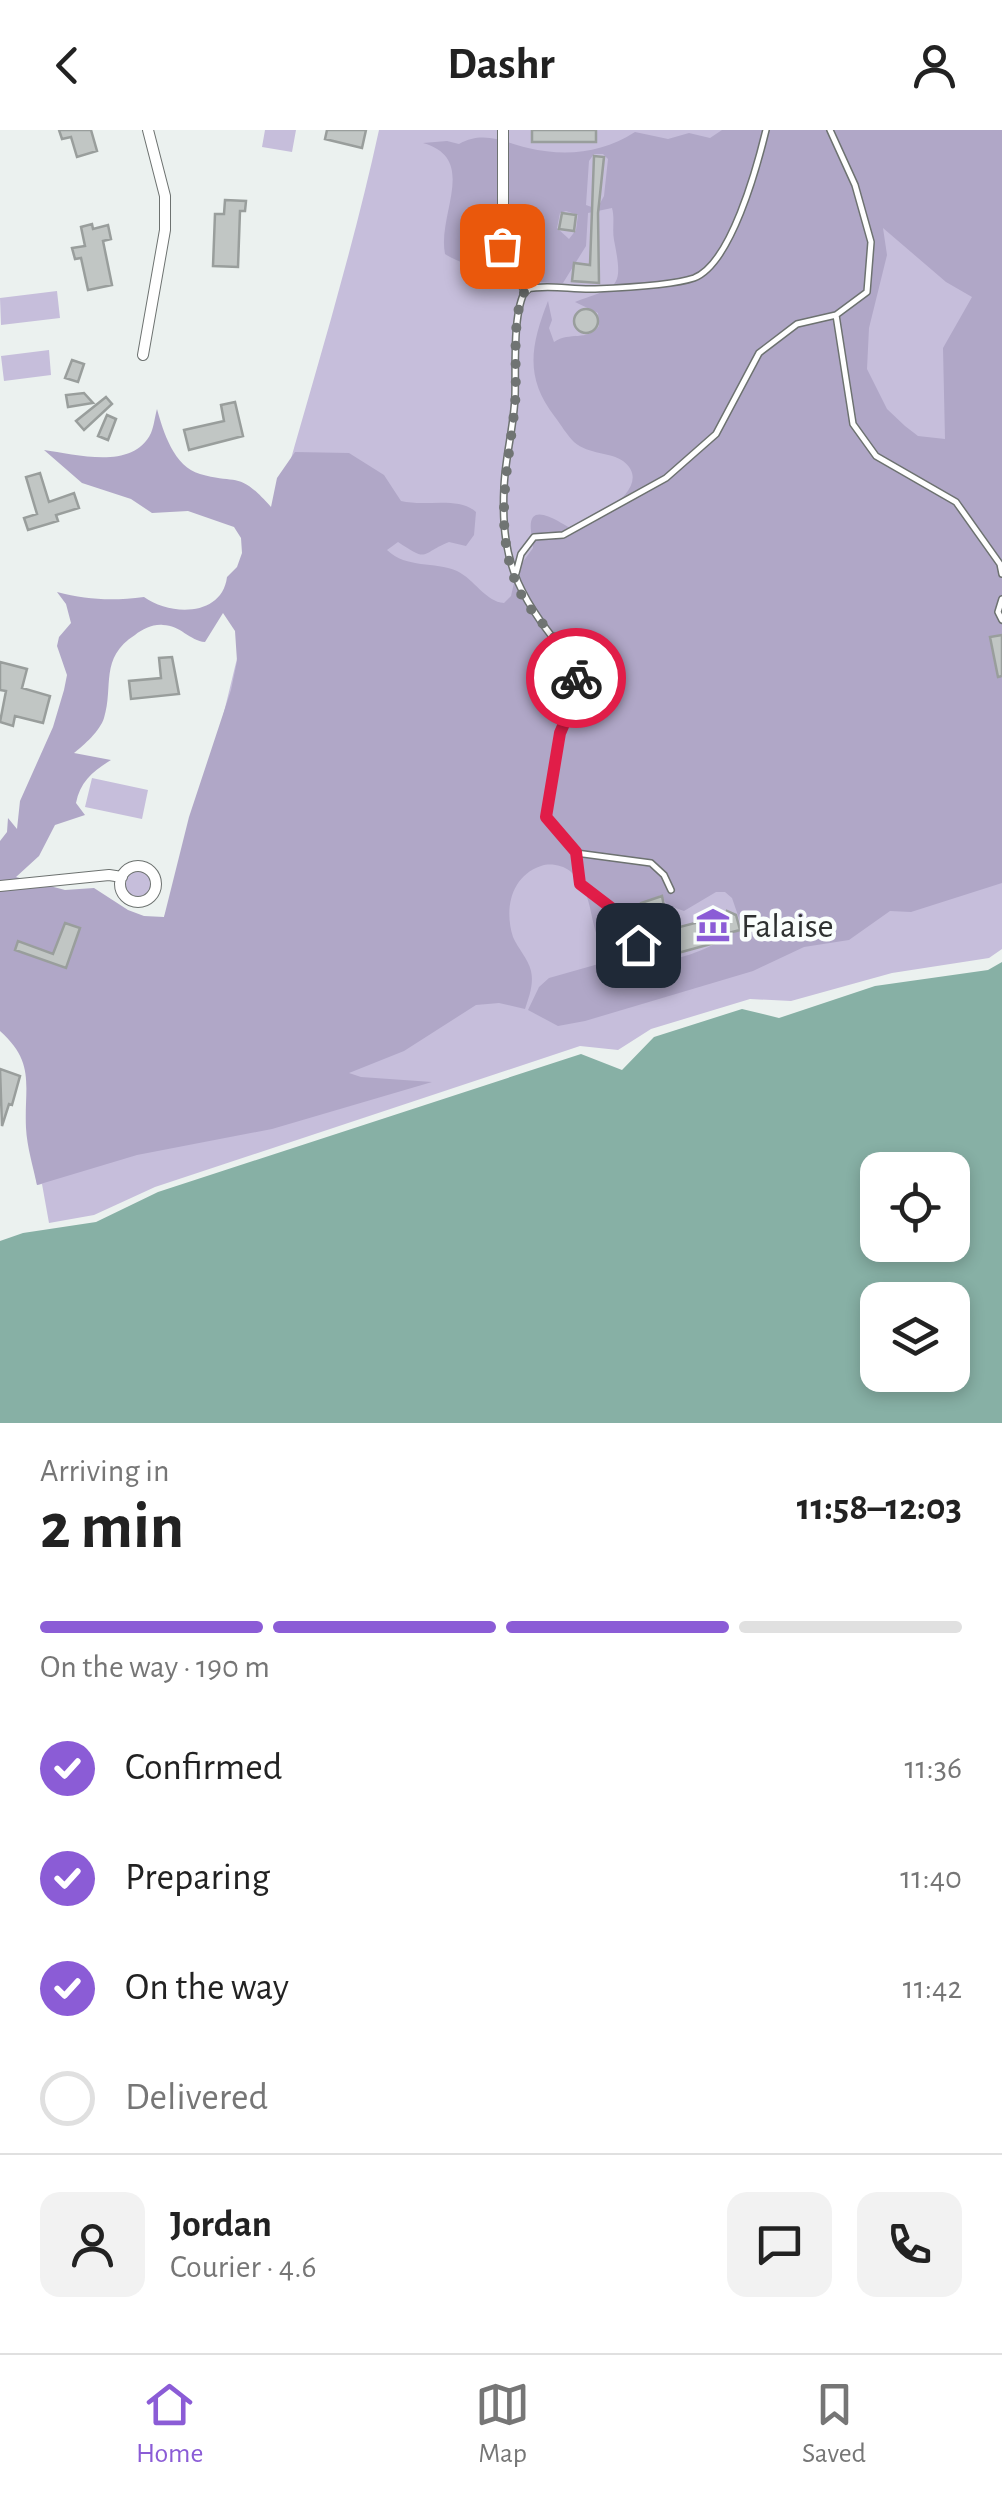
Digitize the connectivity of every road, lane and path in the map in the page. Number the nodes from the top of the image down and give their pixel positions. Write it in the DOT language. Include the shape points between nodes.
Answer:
graph roads {
  1 [pos="148,130"];
  2 [pos="503,130"];
  3 [pos="766,130"];
  4 [pos="830,130"];
  5 [pos="526,289"];
  6 [pos="836,315"];
  7 [pos="142,355"];
  8 [pos="1001,563"];
  9 [pos="1002,574"];
  10 [pos="515,577"];
  11 [pos="1002,599"];
  12 [pos="1002,620"];
  13 [pos="576,852"];
  14 [pos="122,877"];
  15 [pos="0,886"];
  16 [pos="671,890"];
  17 [pos="638,945"];
  1 -- 7 [label="street" via="166,230"];
  2 -- 5 [label="street" via="502,246"];
  3 -- 5 [label="lane" via="722,254 708,270 692,279"];
  4 -- 6 [label="lane" via="855,185 870,242 867,292"];
  5 -- 10 [label="lane" via="504,488"];
  6 -- 8 [label="lane" via="854,424 876,456 956,502"];
  6 -- 10 [label="lane" via="797,324 758,353 716,434 666,478 606,514 563,535 534,538"];
  8 -- 9 [label="lane"];
  10 -- 13 [label="lane" via="576,674 546,817"];
  11 -- 12 [label="lane"];
  13 -- 16 [label="lane" via="652,863"];
  13 -- 17 [label="lane" via="580,884 631,923"];
  14 -- 15 [label="street"];
}
